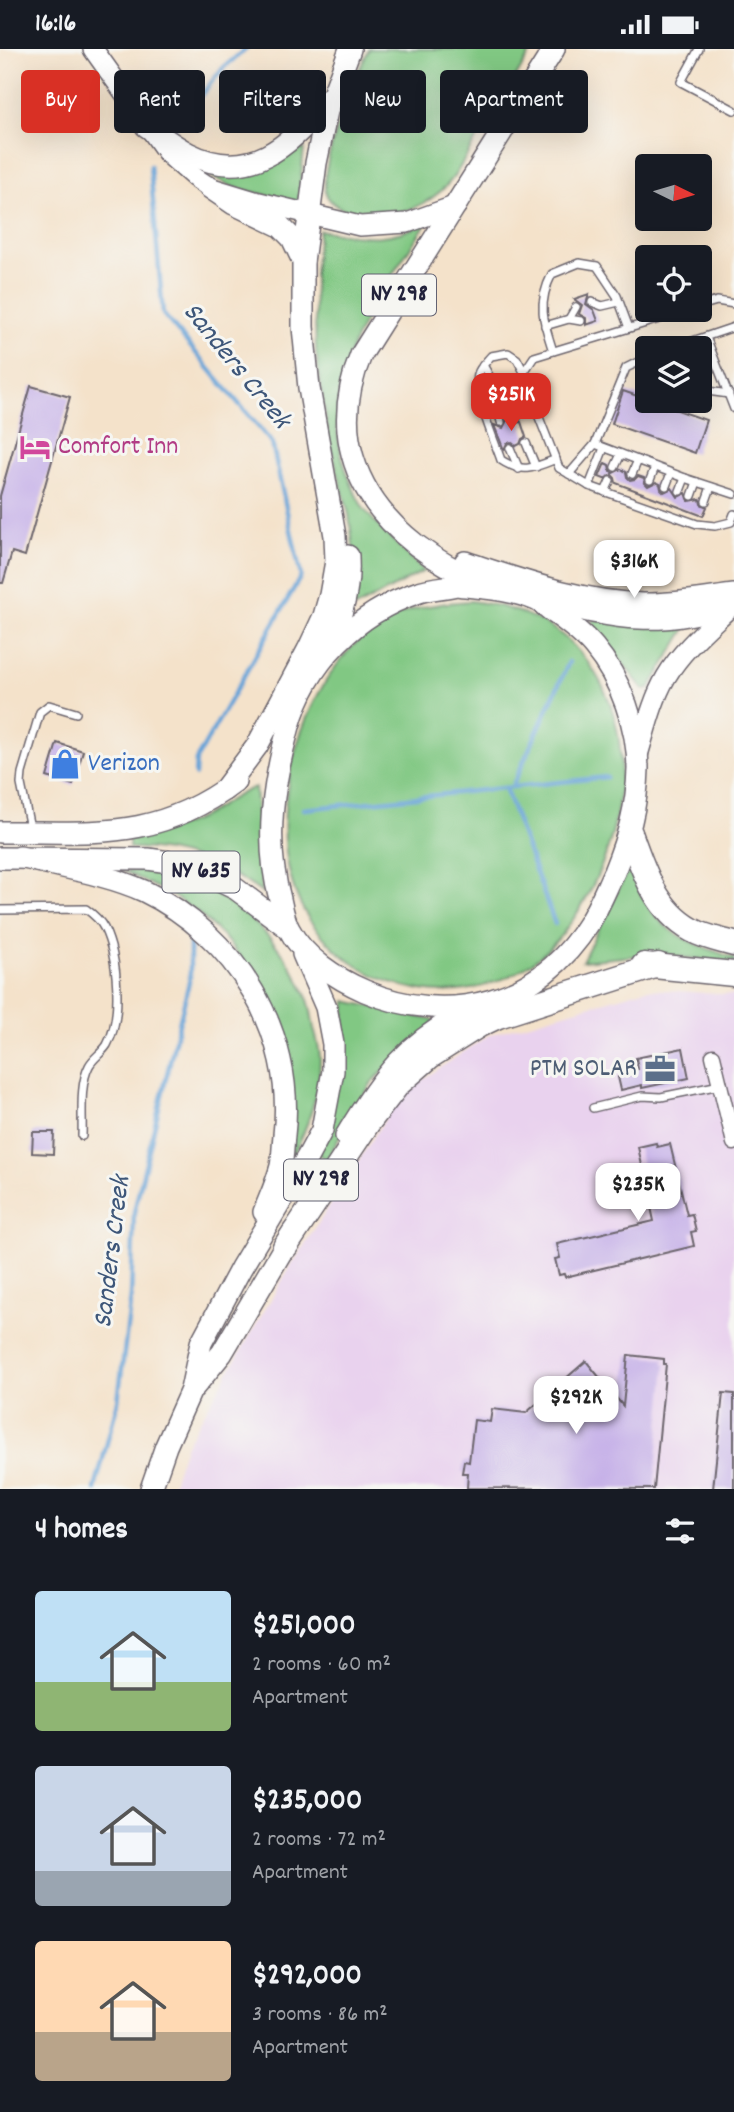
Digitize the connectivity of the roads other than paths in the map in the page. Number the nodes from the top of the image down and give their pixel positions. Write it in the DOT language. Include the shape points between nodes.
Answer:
graph roads {
  1 [pos="93,49"];
  2 [pos="350,49"];
  3 [pos="554,49"];
  4 [pos="699,49"];
  5 [pos="114,80"];
  6 [pos="334,90"];
  7 [pos="734,110"];
  8 [pos="152,133"];
  9 [pos="157,133"];
  10 [pos="209,187"];
  11 [pos="457,205"];
  12 [pos="309,213"];
  13 [pos="303,262"];
  14 [pos="592,302"];
  15 [pos="619,302"];
  16 [pos="712,302"];
  17 [pos="734,305"];
  18 [pos="602,306"];
  19 [pos="576,307"];
  20 [pos="596,316"];
  21 [pos="569,319"];
  22 [pos="580,321"];
  23 [pos="649,322"];
  24 [pos="544,326"];
  25 [pos="734,327"];
  26 [pos="629,328"];
  27 [pos="709,336"];
  28 [pos="553,351"];
  29 [pos="712,352"];
  30 [pos="635,364"];
  31 [pos="483,365"];
  32 [pos="524,372"];
  33 [pos="491,379"];
  34 [pos="309,388"];
  35 [pos="712,392"];
  36 [pos="729,394"];
  37 [pos="734,409"];
  38 [pos="517,417"];
  39 [pos="501,422"];
  40 [pos="526,443"];
  41 [pos="595,444"];
  42 [pos="510,448"];
  43 [pos="604,448"];
  44 [pos="621,454"];
  45 [pos="556,459"];
  46 [pos="638,460"];
  47 [pos="536,467"];
  48 [pos="615,467"];
  49 [pos="655,467"];
  50 [pos="519,470"];
  51 [pos="671,473"];
  52 [pos="569,474"];
  53 [pos="632,474"];
  54 [pos="685,478"];
  55 [pos="650,480"];
  56 [pos="610,481"];
  57 [pos="698,482"];
  58 [pos="589,486"];
  59 [pos="666,486"];
  60 [pos="627,487"];
  61 [pos="711,487"];
  62 [pos="680,491"];
  63 [pos="606,492"];
  64 [pos="734,493"];
  65 [pos="645,494"];
  66 [pos="692,496"];
  67 [pos="623,498"];
  68 [pos="661,500"];
  69 [pos="706,501"];
  70 [pos="641,504"];
  71 [pos="674,505"];
  72 [pos="657,510"];
  73 [pos="686,510"];
  74 [pos="734,514"];
  75 [pos="670,515"];
  76 [pos="700,515"];
  77 [pos="683,519"];
  78 [pos="696,524"];
  79 [pos="420,548"];
  80 [pos="501,590"];
  81 [pos="537,600"];
  82 [pos="733,601"];
  83 [pos="323,657"];
  84 [pos="293,711"];
  85 [pos="76,713"];
  86 [pos="638,755"];
  87 [pos="224,790"];
  88 [pos="0,832"];
  89 [pos="31,832"];
  90 [pos="630,834"];
  91 [pos="10,857"];
  92 [pos="0,910"];
  93 [pos="287,927"];
  94 [pos="734,944"];
  95 [pos="299,946"];
  96 [pos="659,965"];
  97 [pos="734,974"];
  98 [pos="514,993"];
  99 [pos="485,1003"];
  100 [pos="713,1056"];
  101 [pos="720,1085"];
  102 [pos="593,1108"];
  103 [pos="82,1136"];
  104 [pos="734,1143"];
  105 [pos="285,1247"];
  106 [pos="241,1268"];
  107 [pos="191,1390"];
  108 [pos="151,1489"];
  1 -- 5 [label="street"];
  2 -- 6 [label="main road, NY 298"];
  3 -- 11 [label="main road, NY 298"];
  4 -- 7 [label="lane" via="681,82"];
  6 -- 9 [label="main road" via="306,126 266,157 234,163 211,161"];
  6 -- 12 [label="main road, NY 298"];
  8 -- 10 [label="street" via="168,154"];
  10 -- 12 [label="street"];
  10 -- 13 [label="main road" via="280,226 292,238"];
  11 -- 12 [label="street" via="407,223 379,227"];
  11 -- 79 [label="main road, NY 298" via="361,355 350,391 353,460 366,492"];
  12 -- 13 [label="main road, NY 298"];
  13 -- 34 [label="main road, NY 298"];
  14 -- 18 [label="lane"];
  15 -- 18 [label="lane"];
  15 -- 24 [label="lane" via="597,266 579,263 552,274 543,291"];
  15 -- 26 [label="lane"];
  16 -- 17 [label="lane"];
  18 -- 20 [label="lane"];
  19 -- 21 [label="lane"];
  21 -- 22 [label="lane"];
  21 -- 24 [label="lane"];
  23 -- 26 [label="lane"];
  24 -- 28 [label="lane"];
  25 -- 27 [label="lane"];
  26 -- 28 [label="lane"];
  28 -- 32 [label="lane" via="534,357"];
  29 -- 36 [label="lane"];
  30 -- 41 [label="lane" via="626,368"];
  31 -- 32 [label="lane" via="491,356 508,352"];
  31 -- 33 [label="lane"];
  31 -- 50 [label="lane" via="478,388 485,417 501,460"];
  32 -- 45 [label="lane"];
  33 -- 38 [label="lane" via="508,390"];
  33 -- 39 [label="lane"];
  34 -- 83 [label="main road, NY 298" via="344,513 348,562 346,599"];
  34 -- 87 [label="main road" via="335,536 330,595 313,639 263,735"];
  35 -- 36 [label="lane"];
  36 -- 37 [label="lane"];
  40 -- 47 [label="lane"];
  41 -- 43 [label="lane"];
  41 -- 52 [label="lane"];
  42 -- 50 [label="lane"];
  43 -- 44 [label="lane"];
  43 -- 58 [label="lane"];
  44 -- 46 [label="lane"];
  44 -- 48 [label="lane"];
  45 -- 47 [label="lane"];
  45 -- 52 [label="lane" via="559,468"];
  46 -- 49 [label="lane"];
  46 -- 53 [label="lane"];
  47 -- 50 [label="lane"];
  49 -- 51 [label="lane"];
  49 -- 55 [label="lane"];
  51 -- 54 [label="lane"];
  51 -- 59 [label="lane"];
  52 -- 58 [label="lane"];
  54 -- 57 [label="lane"];
  54 -- 62 [label="lane"];
  56 -- 63 [label="lane"];
  57 -- 61 [label="lane"];
  57 -- 66 [label="lane"];
  58 -- 63 [label="lane"];
  60 -- 67 [label="lane"];
  61 -- 64 [label="lane"];
  61 -- 69 [label="lane"];
  63 -- 67 [label="lane"];
  65 -- 70 [label="lane"];
  67 -- 70 [label="lane"];
  68 -- 72 [label="lane"];
  70 -- 72 [label="lane"];
  71 -- 75 [label="lane"];
  72 -- 75 [label="lane"];
  73 -- 77 [label="lane"];
  74 -- 78 [label="lane" via="731,522"];
  75 -- 77 [label="lane"];
  76 -- 78 [label="lane"];
  77 -- 78 [label="lane"];
  79 -- 80 [label="main road, NY 298" via="459,573"];
  79 -- 82 [label="main road" via="585,598 643,604"];
  80 -- 81 [label="main road, NY 298"];
  80 -- 83 [label="main road" via="456,586 421,591 363,619"];
  81 -- 82 [label="street" via="635,620 695,617"];
  81 -- 86 [label="main road, NY 298" via="574,628 604,662 619,688"];
  82 -- 86 [label="street" via="665,677"];
  83 -- 84 [label="main road, NY 298"];
  84 -- 87 [label="main road, NY 635" via="256,766"];
  84 -- 93 [label="main road, NY 298" via="279,762 271,829 277,890"];
  85 -- 89 [label="lane" via="49,705 40,712 21,784"];
  86 -- 90 [label="main road, NY 298"];
  87 -- 89 [label="main road, NY 635" via="174,817 142,827"];
  88 -- 89 [label="main road, NY 635"];
  90 -- 94 [label="highway" via="648,882 669,911 694,932"];
  90 -- 98 [label="main road, NY 298" via="589,923 551,967"];
  91 -- 93 [label="main road, NY 635" via="176,863 236,889"];
  91 -- 106 [label="main road" via="141,890 196,924 231,958 250,985 279,1051 286,1119 281,1165"];
  92 -- 103 [label="lane" via="86,909 104,927 113,953 115,1021 107,1045 89,1066"];
  93 -- 95 [label="main road, NY 298"];
  95 -- 99 [label="main road" via="352,986 383,999 432,1009"];
  95 -- 106 [label="main road, NY 298" via="326,1007 333,1044 330,1092 322,1130"];
  96 -- 97 [label="highway"];
  96 -- 98 [label="highway" via="622,965"];
  96 -- 105 [label="highway" via="498,1016 430,1056 398,1084 367,1124"];
  98 -- 99 [label="main road, NY 298"];
  99 -- 105 [label="main road, NY 298" via="416,1044 383,1077"];
  100 -- 101 [label="street"];
  101 -- 102 [label="lane"];
  101 -- 104 [label="street"];
  105 -- 107 [label="main road, NY 298" via="222,1353"];
  106 -- 107 [label="main road, NY 298" via="201,1343"];
  107 -- 108 [label="main road, NY 298"];
}
